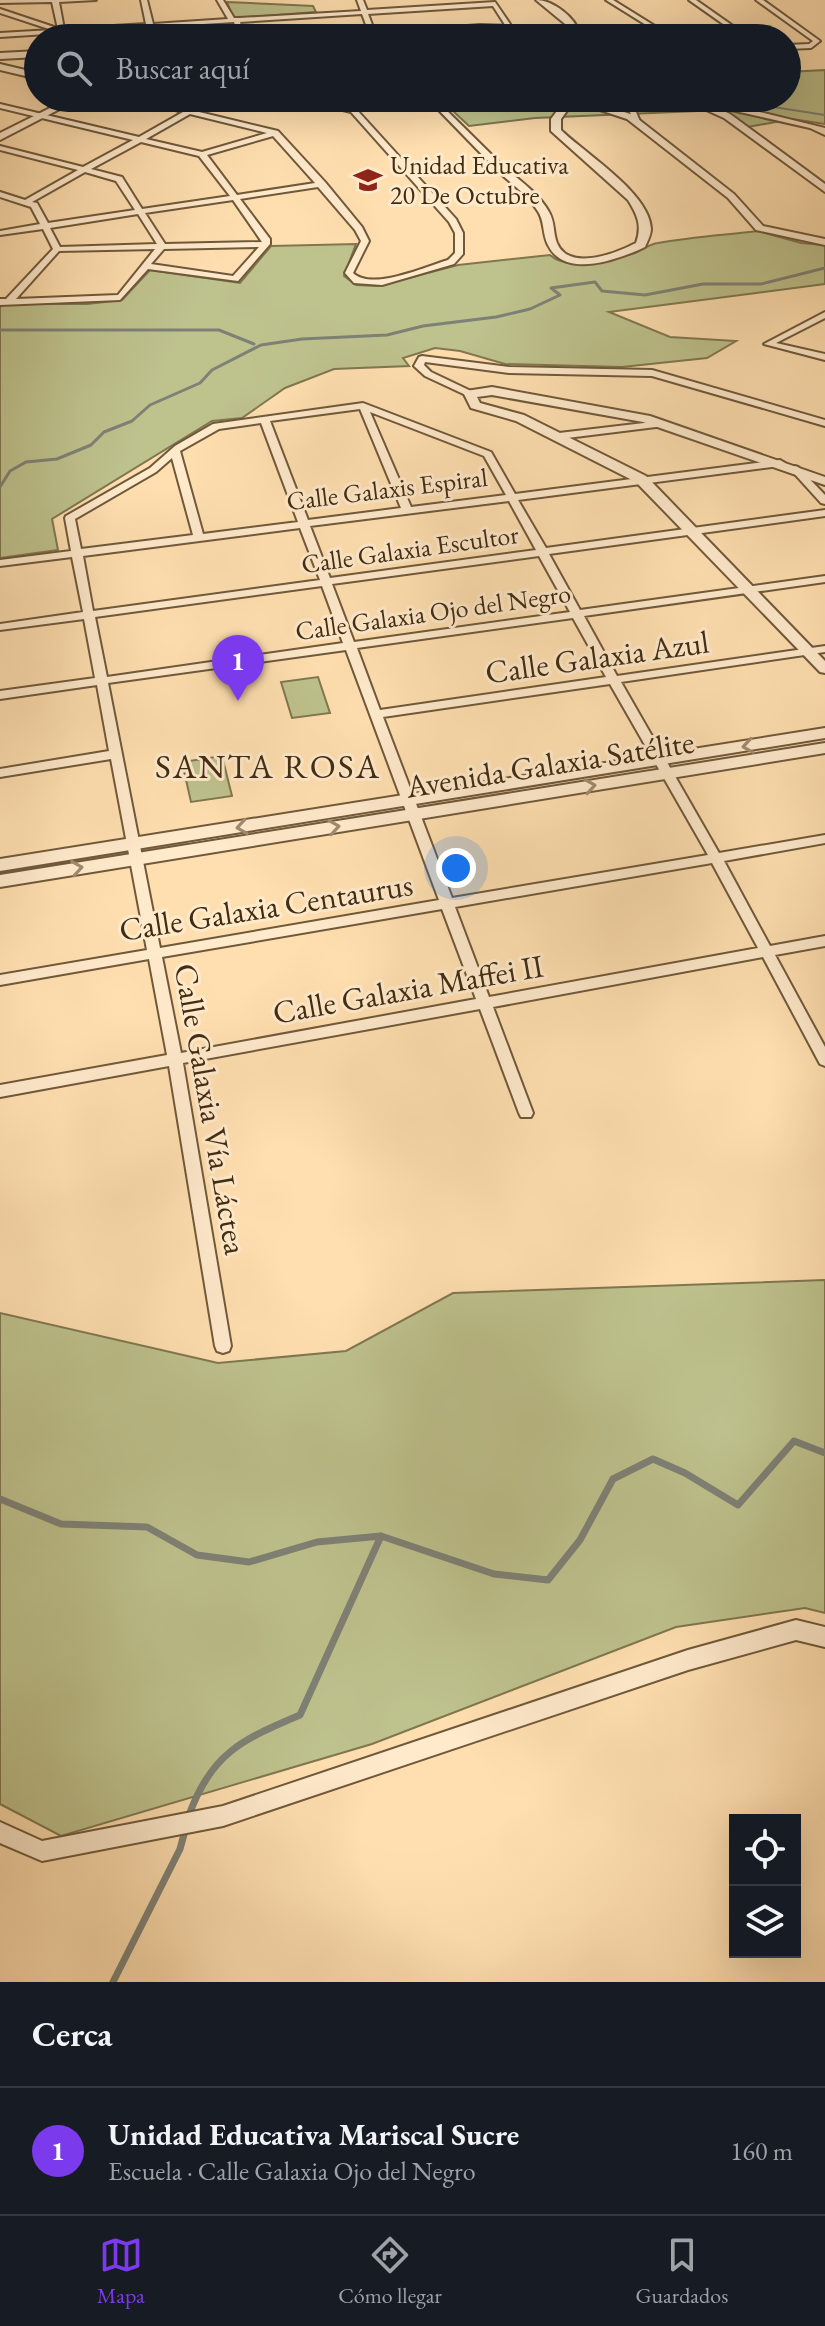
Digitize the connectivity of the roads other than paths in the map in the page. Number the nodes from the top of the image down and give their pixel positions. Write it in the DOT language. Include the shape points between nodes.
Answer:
graph roads {
  1 [pos="54,0"];
  2 [pos="93,0"];
  3 [pos="144,0"];
  4 [pos="220,0"];
  5 [pos="360,0"];
  6 [pos="540,0"];
  7 [pos="609,0"];
  8 [pos="682,0"];
  9 [pos="692,0"];
  10 [pos="759,0"];
  11 [pos="0,1"];
  12 [pos="0,11"];
  13 [pos="366,12"];
  14 [pos="234,20"];
  15 [pos="40,24"];
  16 [pos="59,24"];
  17 [pos="150,24"];
  18 [pos="178,24"];
  19 [pos="236,24"];
  20 [pos="370,24"];
  21 [pos="507,24"];
  22 [pos="572,24"];
  23 [pos="648,24"];
  24 [pos="716,24"];
  25 [pos="727,24"];
  26 [pos="793,24"];
  27 [pos="801,30"];
  28 [pos="24,33"];
  29 [pos="0,35"];
  30 [pos="801,46"];
  31 [pos="24,55"];
  32 [pos="0,56"];
  33 [pos="0,67"];
  34 [pos="24,73"];
  35 [pos="0,106"];
  36 [pos="24,112"];
  37 [pos="25,112"];
  38 [pos="50,112"];
  39 [pos="188,112"];
  40 [pos="194,112"];
  41 [pos="355,112"];
  42 [pos="444,112"];
  43 [pos="561,112"];
  44 [pos="615,112"];
  45 [pos="633,112"];
  46 [pos="718,112"];
  47 [pos="756,112"];
  48 [pos="42,116"];
  49 [pos="639,124"];
  50 [pos="825,132"];
  51 [pos="275,133"];
  52 [pos="0,137"];
  53 [pos="140,139"];
  54 [pos="0,148"];
  55 [pos="202,154"];
  56 [pos="84,170"];
  57 [pos="502,170"];
  58 [pos="322,184"];
  59 [pos="825,189"];
  60 [pos="0,194"];
  61 [pos="235,198"];
  62 [pos="28,201"];
  63 [pos="142,213"];
  64 [pos="47,226"];
  65 [pos="0,233"];
  66 [pos="825,242"];
  67 [pos="266,244"];
  68 [pos="162,246"];
  69 [pos="57,249"];
  70 [pos="146,266"];
  71 [pos="4,302"];
  72 [pos="825,315"];
  73 [pos="825,357"];
  74 [pos="470,394"];
  75 [pos="363,406"];
  76 [pos="265,420"];
  77 [pos="825,423"];
  78 [pos="661,424"];
  79 [pos="559,436"];
  80 [pos="175,451"];
  81 [pos="780,463"];
  82 [pos="795,469"];
  83 [pos="641,479"];
  84 [pos="825,481"];
  85 [pos="512,496"];
  86 [pos="825,501"];
  87 [pos="407,510"];
  88 [pos="825,513"];
  89 [pos="304,522"];
  90 [pos="693,533"];
  91 [pos="198,536"];
  92 [pos="78,552"];
  93 [pos="543,553"];
  94 [pos="0,563"];
  95 [pos="825,579"];
  96 [pos="327,582"];
  97 [pos="750,591"];
  98 [pos="575,613"];
  99 [pos="86,615"];
  100 [pos="0,627"];
  101 [pos="352,646"];
  102 [pos="825,649"];
  103 [pos="809,652"];
  104 [pos="825,669"];
  105 [pos="101,681"];
  106 [pos="614,681"];
  107 [pos="0,695"];
  108 [pos="377,714"];
  109 [pos="825,733"];
  110 [pos="825,748"];
  111 [pos="117,754"];
  112 [pos="662,767"];
  113 [pos="0,773"];
  114 [pos="413,807"];
  115 [pos="825,839"];
  116 [pos="136,851"];
  117 [pos="716,858"];
  118 [pos="0,865"];
  119 [pos="0,881"];
  120 [pos="449,905"];
  121 [pos="825,941"];
  122 [pos="767,952"];
  123 [pos="155,954"];
  124 [pos="0,980"];
  125 [pos="488,1004"];
  126 [pos="825,1058"];
  127 [pos="175,1059"];
  128 [pos="0,1091"];
  129 [pos="526,1113"];
  130 [pos="223,1346"];
  131 [pos="825,1637"];
  132 [pos="0,1832"];
  1 -- 2 [label="street"];
  1 -- 11 [label="street"];
  1 -- 16 [label="street"];
  3 -- 17 [label="street"];
  4 -- 14 [label="street"];
  5 -- 13 [label="street"];
  6 -- 22 [label="street"];
  7 -- 23 [label="street"];
  8 -- 24 [label="street"];
  9 -- 25 [label="street"];
  10 -- 26 [label="street"];
  12 -- 15 [label="street"];
  13 -- 14 [label="street"];
  13 -- 20 [label="street"];
  13 -- 21 [label="street" via="495,4"];
  14 -- 18 [label="street"];
  14 -- 19 [label="street"];
  27 -- 30 [label="street" via="817,41"];
  28 -- 29 [label="street"];
  31 -- 32 [label="street"];
  33 -- 34 [label="street"];
  35 -- 36 [label="street"];
  37 -- 48 [label="street"];
  38 -- 48 [label="street"];
  39 -- 53 [label="street"];
  40 -- 51 [label="street"];
  41 -- 58 [label="street" via="453,221 459,254 446,265 393,280 357,281 349,273 365,241"];
  42 -- 57 [label="street"];
  43 -- 57 [label="street" via="554,124 565,141 637,203 644,241 626,252 586,260 563,257 551,241 546,213"];
  44 -- 49 [label="street"];
  45 -- 49 [label="street"];
  46 -- 59 [label="street"];
  47 -- 50 [label="street"];
  48 -- 52 [label="street"];
  48 -- 53 [label="street"];
  49 -- 66 [label="street" via="731,196 757,227"];
  51 -- 55 [label="street"];
  51 -- 58 [label="street"];
  53 -- 55 [label="street"];
  53 -- 56 [label="street"];
  54 -- 56 [label="street"];
  55 -- 61 [label="street"];
  56 -- 62 [label="street"];
  56 -- 63 [label="street" via="124,183"];
  58 -- 61 [label="street"];
  60 -- 62 [label="street"];
  61 -- 63 [label="street"];
  61 -- 67 [label="street"];
  62 -- 64 [label="street"];
  63 -- 64 [label="street"];
  63 -- 68 [label="street"];
  64 -- 65 [label="street"];
  64 -- 69 [label="street"];
  67 -- 68 [label="street"];
  67 -- 70 [label="street" via="235,279"];
  68 -- 69 [label="street"];
  68 -- 70 [label="street"];
  69 -- 71 [label="street"];
  70 -- 71 [label="street" via="120,297"];
  72 -- 73 [label="street" via="768,344"];
  74 -- 77 [label="street" via="428,374 419,366 422,359 509,370 652,373"];
  74 -- 78 [label="street" via="492,391"];
  74 -- 79 [label="street" via="475,405"];
  75 -- 76 [label="street"];
  75 -- 85 [label="street" via="488,454"];
  75 -- 87 [label="street"];
  76 -- 80 [label="street" via="216,426"];
  76 -- 89 [label="street"];
  78 -- 79 [label="street"];
  78 -- 81 [label="street"];
  79 -- 83 [label="street"];
  80 -- 91 [label="street"];
  80 -- 92 [label="street, Calle Galaxia Vía Láctea" via="153,470 70,518"];
  81 -- 82 [label="street"];
  81 -- 83 [label="street, Calle Galaxis Espiral"];
  82 -- 84 [label="street"];
  82 -- 86 [label="street"];
  83 -- 85 [label="street, Calle Galaxis Espiral"];
  83 -- 90 [label="street"];
  85 -- 87 [label="street, Calle Galaxis Espiral"];
  85 -- 93 [label="street"];
  87 -- 89 [label="street, Calle Galaxis Espiral"];
  88 -- 90 [label="street, Calle Galaxia Escultor"];
  89 -- 91 [label="street, Calle Galaxis Espiral"];
  89 -- 96 [label="street"];
  90 -- 93 [label="street, Calle Galaxia Escultor"];
  90 -- 97 [label="street"];
  91 -- 92 [label="street, Calle Galaxis Espiral"];
  92 -- 94 [label="street, Calle Galaxis Espiral"];
  92 -- 99 [label="street, Calle Galaxia Vía Láctea"];
  93 -- 96 [label="street, Calle Galaxia Escultor"];
  93 -- 98 [label="street"];
  95 -- 97 [label="street, Calle Galaxia Ojo del Negro"];
  96 -- 99 [label="street, Calle Galaxia Escultor"];
  96 -- 101 [label="street"];
  97 -- 98 [label="street, Calle Galaxia Ojo del Negro"];
  97 -- 103 [label="street"];
  98 -- 101 [label="street, Calle Galaxia Ojo del Negro"];
  98 -- 106 [label="street"];
  99 -- 100 [label="street, Calle Galaxia Escultor"];
  99 -- 105 [label="street, Calle Galaxia Vía Láctea"];
  101 -- 105 [label="street, Calle Galaxia Ojo del Negro"];
  101 -- 108 [label="street"];
  102 -- 103 [label="street, Calle Galaxia Azul"];
  103 -- 104 [label="street"];
  103 -- 106 [label="street, Calle Galaxia Azul"];
  105 -- 107 [label="street, Calle Galaxia Ojo del Negro"];
  105 -- 111 [label="street, Calle Galaxia Vía Láctea"];
  106 -- 108 [label="street, Calle Galaxia Azul"];
  106 -- 112 [label="street"];
  108 -- 114 [label="street"];
  109 -- 112 [label="street, Avenida Galaxia Satélite, one-way"];
  110 -- 112 [label="street, Avenida Galaxia Satélite"];
  111 -- 113 [label="street"];
  111 -- 116 [label="street, Calle Galaxia Vía Láctea"];
  112 -- 114 [label="street, Avenida Galaxia Satélite"];
  112 -- 117 [label="street"];
  114 -- 116 [label="street, Avenida Galaxia Satélite"];
  114 -- 120 [label="street"];
  115 -- 117 [label="street, Calle Galaxia Centaurus"];
  116 -- 118 [label="street, Avenida Galaxia Satélite"];
  119 -- 116 [label="street, Avenida Galaxia Satélite, one-way"];
  116 -- 123 [label="street, Calle Galaxia Vía Láctea"];
  117 -- 120 [label="street, Calle Galaxia Centaurus"];
  117 -- 122 [label="street"];
  120 -- 123 [label="street, Calle Galaxia Centaurus"];
  120 -- 125 [label="street"];
  121 -- 122 [label="street, Calle Galaxia Maffei II"];
  122 -- 125 [label="street, Calle Galaxia Maffei II"];
  122 -- 126 [label="street"];
  123 -- 124 [label="street, Calle Galaxia Centaurus"];
  123 -- 127 [label="street, Calle Galaxia Vía Láctea"];
  125 -- 127 [label="street, Calle Galaxia Maffei II"];
  125 -- 129 [label="street"];
  127 -- 128 [label="street, Calle Galaxia Maffei II"];
  127 -- 130 [label="street, Calle Galaxia Vía Láctea"];
  131 -- 132 [label="street" via="796,1630 688,1660 223,1816 42,1851"];
}
